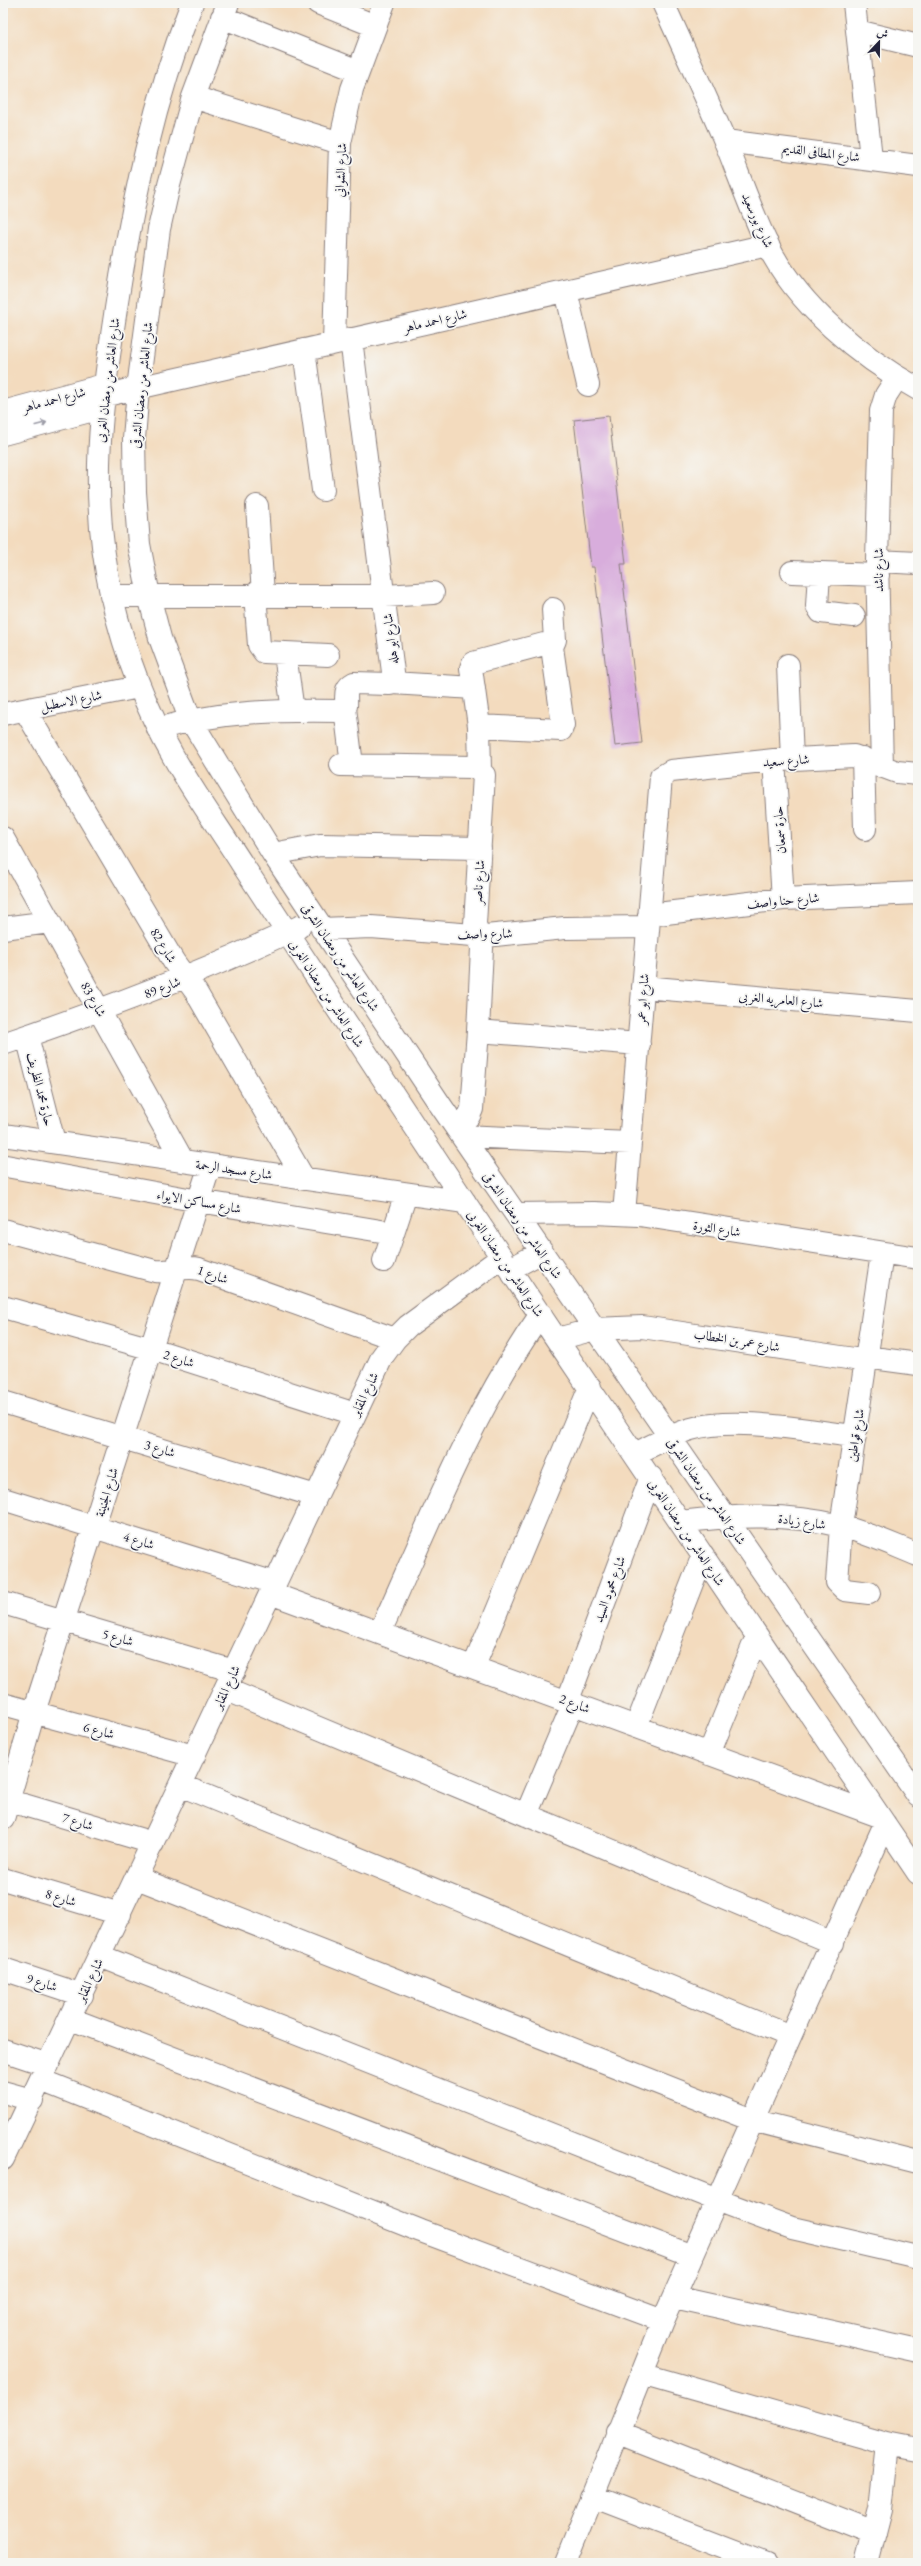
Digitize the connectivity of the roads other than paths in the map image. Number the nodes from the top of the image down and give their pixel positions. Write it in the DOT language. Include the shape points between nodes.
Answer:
graph roads {
  1 [pos="192,3"];
  2 [pos="318,3"];
  3 [pos="384,3"];
  4 [pos="663,3"];
  5 [pos="854,3"];
  6 [pos="225,10"];
  7 [pos="375,26"];
  8 [pos="857,32"];
  9 [pos="918,46"];
  10 [pos="358,72"];
  11 [pos="193,97"];
  12 [pos="725,141"];
  13 [pos="340,144"];
  14 [pos="871,158"];
  15 [pos="918,166"];
  16 [pos="768,245"];
  17 [pos="566,291"];
  18 [pos="342,341"];
  19 [pos="304,350"];
  20 [pos="897,378"];
  21 [pos="588,385"];
  22 [pos="138,388"];
  23 [pos="918,389"];
  24 [pos="102,396"];
  25 [pos="3,412"];
  26 [pos="3,434"];
  27 [pos="323,490"];
  28 [pos="257,506"];
  29 [pos="918,563"];
  30 [pos="878,568"];
  31 [pos="792,572"];
  32 [pos="819,573"];
  33 [pos="433,593"];
  34 [pos="259,594"];
  35 [pos="112,596"];
  36 [pos="149,596"];
  37 [pos="385,596"];
  38 [pos="553,609"];
  39 [pos="854,616"];
  40 [pos="552,647"];
  41 [pos="285,654"];
  42 [pos="328,655"];
  43 [pos="788,665"];
  44 [pos="392,683"];
  45 [pos="140,687"];
  46 [pos="474,688"];
  47 [pos="345,708"];
  48 [pos="25,710"];
  49 [pos="293,711"];
  50 [pos="3,714"];
  51 [pos="190,720"];
  52 [pos="479,726"];
  53 [pos="158,729"];
  54 [pos="863,758"];
  55 [pos="783,760"];
  56 [pos="882,767"];
  57 [pos="480,770"];
  58 [pos="918,774"];
  59 [pos="659,783"];
  60 [pos="865,830"];
  61 [pos="3,838"];
  62 [pos="480,848"];
  63 [pos="272,854"];
  64 [pos="918,893"];
  65 [pos="783,899"];
  66 [pos="648,921"];
  67 [pos="50,922"];
  68 [pos="319,924"];
  69 [pos="3,928"];
  70 [pos="287,932"];
  71 [pos="478,936"];
  72 [pos="185,978"];
  73 [pos="643,987"];
  74 [pos="100,1011"];
  75 [pos="918,1011"];
  76 [pos="478,1031"];
  77 [pos="27,1036"];
  78 [pos="3,1044"];
  79 [pos="639,1044"];
  80 [pos="441,1106"];
  81 [pos="413,1125"];
  82 [pos="459,1132"];
  83 [pos="10,1136"];
  84 [pos="54,1142"];
  85 [pos="630,1143"];
  86 [pos="183,1161"];
  87 [pos="210,1165"];
  88 [pos="4,1169"];
  89 [pos="304,1179"];
  90 [pos="406,1194"];
  91 [pos="199,1201"];
  92 [pos="465,1202"];
  93 [pos="516,1214"];
  94 [pos="624,1214"];
  95 [pos="3,1230"];
  96 [pos="393,1233"];
  97 [pos="542,1252"];
  98 [pos="882,1254"];
  99 [pos="918,1258"];
  100 [pos="384,1261"];
  101 [pos="506,1263"];
  102 [pos="177,1269"];
  103 [pos="3,1307"];
  104 [pos="541,1314"];
  105 [pos="596,1329"];
  106 [pos="557,1338"];
  107 [pos="395,1339"];
  108 [pos="152,1349"];
  109 [pos="866,1358"];
  110 [pos="918,1364"];
  111 [pos="590,1387"];
  112 [pos="3,1402"];
  113 [pos="354,1414"];
  114 [pos="123,1436"];
  115 [pos="855,1436"];
  116 [pos="670,1437"];
  117 [pos="635,1454"];
  118 [pos="650,1477"];
  119 [pos="316,1496"];
  120 [pos="3,1499"];
  121 [pos="724,1516"];
  122 [pos="680,1522"];
  123 [pos="841,1526"];
  124 [pos="96,1527"];
  125 [pos="703,1555"];
  126 [pos="918,1555"];
  127 [pos="273,1588"];
  128 [pos="869,1593"];
  129 [pos="3,1603"];
  130 [pos="64,1621"];
  131 [pos="380,1632"];
  132 [pos="757,1636"];
  133 [pos="474,1666"];
  134 [pos="229,1680"];
  135 [pos="571,1701"];
  136 [pos="3,1704"];
  137 [pos="34,1712"];
  138 [pos="636,1727"];
  139 [pos="709,1754"];
  140 [pos="194,1756"];
  141 [pos="180,1785"];
  142 [pos="918,1796"];
  143 [pos="5,1807"];
  144 [pos="526,1815"];
  145 [pos="882,1820"];
  146 [pos="153,1843"];
  147 [pos="918,1873"];
  148 [pos="137,1878"];
  149 [pos="3,1879"];
  150 [pos="120,1914"];
  151 [pos="833,1943"];
  152 [pos="100,1956"];
  153 [pos="3,1969"];
  154 [pos="82,1995"];
  155 [pos="71,2019"];
  156 [pos="790,2036"];
  157 [pos="3,2050"];
  158 [pos="45,2073"];
  159 [pos="3,2092"];
  160 [pos="32,2100"];
  161 [pos="752,2120"];
  162 [pos="3,2159"];
  163 [pos="918,2162"];
  164 [pos="716,2200"];
  165 [pos="692,2256"];
  166 [pos="918,2257"];
  167 [pos="674,2297"];
  168 [pos="663,2321"];
  169 [pos="918,2351"];
  170 [pos="641,2374"];
  171 [pos="617,2432"];
  172 [pos="887,2444"];
  173 [pos="918,2450"];
  174 [pos="592,2496"];
  175 [pos="874,2533"];
  176 [pos="569,2562"];
  177 [pos="766,2563"];
  178 [pos="866,2563"];
  1 -- 24 [label="street, شارع العاشر من رمضان الغربى" via="160,95 137,182"];
  2 -- 7 [label="street"];
  3 -- 7 [label="street, شارع الشواني"];
  4 -- 12 [label="street, شارع بورسعيد"];
  5 -- 8 [label="street"];
  6 -- 10 [label="street"];
  6 -- 11 [label="street, شارع العاشر من رمضان الشرقى"];
  7 -- 10 [label="street, شارع الشواني"];
  8 -- 9 [label="street"];
  8 -- 14 [label="street"];
  10 -- 13 [label="street, شارع الشواني" via="347,107"];
  11 -- 13 [label="street"];
  11 -- 22 [label="street, شارع العاشر من رمضان الشرقى" via="176,155 160,229"];
  12 -- 14 [label="street, شارع المطافى القديم"];
  12 -- 16 [label="street, شارع بورسعيد"];
  13 -- 18 [label="street, شارع الشواني"];
  14 -- 15 [label="street, شارع المطافى القديم"];
  16 -- 17 [label="street, شارع احمد ماهر"];
  16 -- 20 [label="street, شارع بورسعيد" via="785,274 820,315 866,356"];
  17 -- 18 [label="street, شارع احمد ماهر"];
  17 -- 21 [label="street"];
  18 -- 19 [label="street, شارع احمد ماهر"];
  18 -- 37 [label="street, شارع ابو هله"];
  19 -- 22 [label="street, شارع احمد ماهر"];
  19 -- 27 [label="street"];
  20 -- 23 [label="street, شارع بورسعيد"];
  20 -- 30 [label="street, شارع ناشد" via="886,395 881,411"];
  22 -- 24 [label="street, شارع احمد ماهر"];
  22 -- 36 [label="street, شارع العاشر من رمضان الشرقى" via="134,439 135,492 139,544"];
  24 -- 25 [label="street, شارع احمد ماهر"];
  26 -- 24 [label="street, شارع احمد ماهر, one-way"];
  24 -- 35 [label="street, شارع العاشر من رمضان الغربى" via="98,502"];
  28 -- 34 [label="street"];
  29 -- 30 [label="street"];
  30 -- 32 [label="street"];
  30 -- 56 [label="street, شارع ناشد"];
  31 -- 32 [label="street"];
  32 -- 39 [label="street" via="817,606 821,612"];
  33 -- 37 [label="street"];
  34 -- 36 [label="street"];
  34 -- 37 [label="street"];
  34 -- 41 [label="street" via="261,648 268,653"];
  35 -- 36 [label="street"];
  35 -- 45 [label="street, شارع العاشر من رمضان الغربى" via="124,642"];
  36 -- 51 [label="street, شارع العاشر من رمضان الشرقى" via="160,638"];
  37 -- 44 [label="street, شارع ابو هله" via="395,677"];
  38 -- 40 [label="street" via="555,640"];
  40 -- 46 [label="street, شارع ناصر" via="544,644 474,661 471,668"];
  40 -- 52 [label="street" via="563,725 561,730"];
  41 -- 42 [label="street"];
  41 -- 49 [label="street"];
  43 -- 55 [label="street, حارة سمعان"];
  44 -- 46 [label="street"];
  44 -- 47 [label="street, شارع ابو هله" via="350,685 346,693"];
  45 -- 48 [label="street, شارع الاسطبل"];
  45 -- 53 [label="street, شارع العاشر من رمضان الغربى"];
  46 -- 52 [label="street, شارع ناصر"];
  47 -- 49 [label="street" via="340,711"];
  47 -- 57 [label="street" via="346,765 474,767"];
  48 -- 50 [label="street, شارع الاسطبل"];
  48 -- 72 [label="street, شارع 82"];
  49 -- 51 [label="street" via="237,713"];
  51 -- 53 [label="street"];
  51 -- 63 [label="street, شارع العاشر من رمضان الشرقى"];
  52 -- 57 [label="street, شارع ناصر"];
  53 -- 70 [label="street, شارع العاشر من رمضان الغربى" via="175,760"];
  54 -- 55 [label="street, شارع سعيد"];
  54 -- 56 [label="street, شارع سعيد"];
  54 -- 60 [label="street"];
  55 -- 59 [label="street, شارع سعيد" via="670,771 665,773"];
  55 -- 65 [label="street, حارة سمعان"];
  56 -- 58 [label="street, شارع سعيد" via="897,772"];
  57 -- 62 [label="street, شارع ناصر" via="485,780"];
  59 -- 66 [label="street, شارع ابو عمر"];
  61 -- 67 [label="street, شارع 83"];
  62 -- 63 [label="street" via="320,845"];
  62 -- 71 [label="street, شارع ناصر" via="475,924"];
  63 -- 68 [label="street, شارع العاشر من رمضان الشرقى"];
  64 -- 65 [label="street, شارع حنا واصف"];
  65 -- 66 [label="street, شارع حنا واصف"];
  66 -- 71 [label="street, شارع واصف"];
  66 -- 73 [label="street, شارع ابو عمر"];
  67 -- 69 [label="street"];
  67 -- 74 [label="street, شارع 83"];
  68 -- 70 [label="street, شارع 89"];
  68 -- 71 [label="street, شارع واصف"];
  68 -- 80 [label="street, شارع العاشر من رمضان الشرقى"];
  70 -- 72 [label="street, شارع 89"];
  70 -- 81 [label="street, شارع العاشر من رمضان الغربى"];
  71 -- 76 [label="street, شارع ناصر" via="482,948"];
  72 -- 74 [label="street, شارع 89"];
  72 -- 89 [label="street, شارع 82"];
  73 -- 75 [label="street, شارع العامريه الغربى"];
  73 -- 79 [label="street, شارع ابو عمر"];
  74 -- 77 [label="street, شارع 89"];
  74 -- 86 [label="street, شارع 83"];
  76 -- 79 [label="street"];
  76 -- 82 [label="street, شارع ناصر" via="472,1109"];
  77 -- 78 [label="street, شارع 89"];
  77 -- 84 [label="street, حارة محمد الظريف"];
  79 -- 85 [label="street, شارع ابو عمر"];
  80 -- 81 [label="street"];
  80 -- 82 [label="street, شارع العاشر من رمضان الشرقى"];
  81 -- 92 [label="street, شارع العاشر من رمضان الغربى"];
  82 -- 85 [label="street"];
  82 -- 93 [label="street, شارع العاشر من رمضان الشرقى"];
  83 -- 84 [label="street, شارع مسجد الرحمة"];
  83 -- 88 [label="street"];
  84 -- 86 [label="street, شارع مسجد الرحمة"];
  85 -- 94 [label="street, شارع ابو عمر"];
  86 -- 87 [label="street, شارع مسجد الرحمة"];
  87 -- 89 [label="street, شارع مسجد الرحمة"];
  87 -- 91 [label="street, شارع الجنينة"];
  88 -- 91 [label="street, شارع مساكن الايواء"];
  89 -- 90 [label="street, شارع مسجد الرحمة"];
  90 -- 92 [label="street, شارع مسجد الرحمة"];
  90 -- 96 [label="street"];
  91 -- 96 [label="street, شارع مساكن الايواء"];
  91 -- 102 [label="street, شارع الجنينة"];
  92 -- 101 [label="street, شارع العاشر من رمضان الغربى"];
  93 -- 94 [label="street, شارع الثورة"];
  93 -- 97 [label="street, شارع العاشر من رمضان الشرقى"];
  94 -- 98 [label="street, شارع الثورة"];
  95 -- 102 [label="street, شارع 1" via="155,1272"];
  96 -- 100 [label="street"];
  97 -- 101 [label="street, شارع المقابر"];
  97 -- 105 [label="street, شارع العاشر من رمضان الشرقى"];
  98 -- 99 [label="street, شارع الثورة"];
  98 -- 109 [label="street, شارع قواطين"];
  101 -- 104 [label="street, شارع العاشر من رمضان الغربى"];
  101 -- 107 [label="street, شارع المقابر" via="423,1314"];
  102 -- 107 [label="street, شارع 1" via="199,1269"];
  102 -- 108 [label="street, شارع الجنينة"];
  103 -- 108 [label="street, شارع 2"];
  104 -- 106 [label="street, شارع العاشر من رمضان الغربى"];
  104 -- 131 [label="street" via="511,1356 481,1410"];
  105 -- 106 [label="street, شارع عمر بن الخطاب"];
  105 -- 109 [label="street, شارع عمر بن الخطاب" via="664,1328 854,1359"];
  105 -- 116 [label="street, شارع العاشر من رمضان الشرقى"];
  106 -- 111 [label="street, شارع العاشر من رمضان الغربى"];
  107 -- 113 [label="street, شارع المقابر" via="382,1357"];
  108 -- 113 [label="street, شارع 2"];
  108 -- 114 [label="street, شارع الجنينة"];
  109 -- 110 [label="street, شارع عمر بن الخطاب"];
  109 -- 115 [label="street, شارع قواطين"];
  111 -- 117 [label="street, شارع العاشر من رمضان الغربى"];
  111 -- 133 [label="street"];
  112 -- 114 [label="street, شارع 3"];
  113 -- 119 [label="street, شارع المقابر"];
  114 -- 119 [label="street, شارع 3"];
  114 -- 124 [label="street, شارع الجنينة"];
  115 -- 116 [label="street" via="726,1425 691,1429"];
  115 -- 123 [label="street, شارع قواطين"];
  116 -- 117 [label="street"];
  116 -- 121 [label="street, شارع العاشر من رمضان الشرقى"];
  117 -- 118 [label="street, شارع العاشر من رمضان الغربى"];
  118 -- 122 [label="street, شارع العاشر من رمضان الغربى"];
  118 -- 135 [label="street, شارع محمود السيد"];
  119 -- 127 [label="street, شارع المقابر"];
  120 -- 124 [label="street, شارع 4"];
  121 -- 122 [label="street, شارع زيادة"];
  121 -- 123 [label="street, شارع زيادة" via="786,1517"];
  121 -- 142 [label="street, شارع العاشر من رمضان الشرقى"];
  122 -- 125 [label="street, شارع العاشر من رمضان الغربى"];
  123 -- 126 [label="street, شارع زيادة"];
  123 -- 128 [label="street, شارع قواطين" via="839,1585 845,1590"];
  124 -- 127 [label="street, شارع 4"];
  124 -- 130 [label="street, شارع الجنينة"];
  125 -- 132 [label="street, شارع العاشر من رمضان الغربى"];
  125 -- 138 [label="street"];
  127 -- 131 [label="street, شارع 2"];
  127 -- 134 [label="street, شارع المقابر"];
  129 -- 130 [label="street, شارع 5"];
  130 -- 134 [label="street, شارع 5"];
  130 -- 137 [label="street, شارع الجنينة"];
  131 -- 133 [label="street, شارع 2"];
  132 -- 139 [label="street"];
  132 -- 145 [label="street, شارع العاشر من رمضان الغربى"];
  133 -- 135 [label="street, شارع 2"];
  134 -- 140 [label="street, شارع المقابر"];
  134 -- 144 [label="street, شارع 5"];
  135 -- 138 [label="street, شارع 2"];
  135 -- 144 [label="street, شارع محمود السيد"];
  136 -- 137 [label="street, شارع 6"];
  137 -- 140 [label="street, شارع 6"];
  137 -- 143 [label="street, شارع الجنينة"];
  138 -- 139 [label="street, شارع 2"];
  139 -- 145 [label="street, شارع 2"];
  140 -- 141 [label="street, شارع المقابر"];
  141 -- 146 [label="street, شارع المقابر"];
  141 -- 156 [label="street"];
  143 -- 146 [label="street, شارع 7" via="24,1805"];
  144 -- 151 [label="street, شارع 5"];
  145 -- 147 [label="street, شارع العاشر من رمضان الغربى"];
  145 -- 151 [label="street"];
  146 -- 148 [label="street, شارع المقابر"];
  148 -- 150 [label="street, شارع المقابر"];
  148 -- 161 [label="street"];
  149 -- 150 [label="street, شارع 8"];
  150 -- 152 [label="street, شارع المقابر"];
  151 -- 156 [label="street"];
  152 -- 154 [label="street, شارع المقابر"];
  152 -- 164 [label="street"];
  153 -- 154 [label="street, شارع 9"];
  154 -- 155 [label="street, شارع المقابر"];
  155 -- 158 [label="street, شارع المقابر"];
  155 -- 165 [label="street"];
  156 -- 161 [label="street"];
  157 -- 158 [label="street"];
  158 -- 160 [label="street, شارع المقابر"];
  158 -- 168 [label="street" via="421,2231"];
  159 -- 160 [label="street"];
  160 -- 162 [label="street, شارع المقابر"];
  161 -- 163 [label="street"];
  161 -- 164 [label="street"];
  164 -- 165 [label="street"];
  164 -- 166 [label="street" via="792,2228"];
  165 -- 167 [label="street"];
  167 -- 168 [label="street"];
  167 -- 169 [label="street"];
  168 -- 170 [label="street"];
  170 -- 171 [label="street"];
  170 -- 172 [label="street"];
  171 -- 174 [label="street"];
  171 -- 175 [label="street"];
  172 -- 173 [label="street"];
  172 -- 175 [label="street" via="880,2509"];
  174 -- 176 [label="street"];
  174 -- 177 [label="street"];
  175 -- 178 [label="street"];
}
